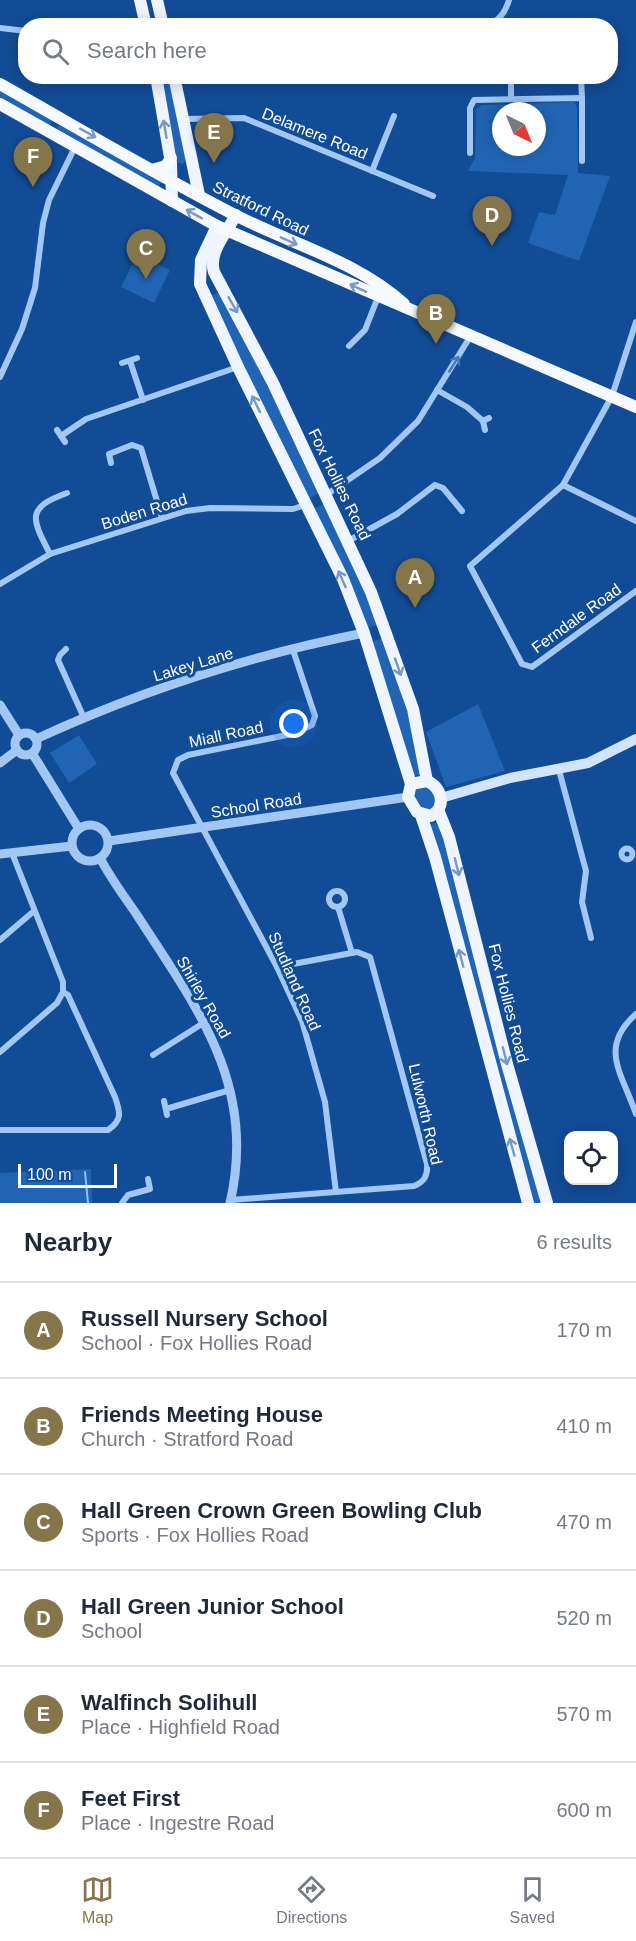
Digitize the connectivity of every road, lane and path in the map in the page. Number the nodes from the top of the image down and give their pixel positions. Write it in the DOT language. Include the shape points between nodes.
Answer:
graph roads {
  1 [pos="140,0"];
  2 [pos="157,0"];
  3 [pos="509,0"];
  4 [pos="144,18"];
  5 [pos="161,18"];
  6 [pos="501,18"];
  7 [pos="0,28"];
  8 [pos="18,30"];
  9 [pos="0,84"];
  10 [pos="157,84"];
  11 [pos="176,84"];
  12 [pos="511,84"];
  13 [pos="581,84"];
  14 [pos="511,98"];
  15 [pos="582,98"];
  16 [pos="0,104"];
  17 [pos="394,116"];
  18 [pos="60,118"];
  19 [pos="183,119"];
  20 [pos="52,132"];
  21 [pos="76,146"];
  22 [pos="470,153"];
  23 [pos="171,160"];
  24 [pos="582,160"];
  25 [pos="192,161"];
  26 [pos="152,171"];
  27 [pos="372,171"];
  28 [pos="173,183"];
  29 [pos="199,195"];
  30 [pos="433,196"];
  31 [pos="172,201"];
  32 [pos="236,215"];
  33 [pos="222,229"];
  34 [pos="222,286"];
  35 [pos="380,291"];
  36 [pos="204,294"];
  37 [pos="636,322"];
  38 [pos="471,337"];
  39 [pos="349,346"];
  40 [pos="122,363"];
  41 [pos="238,367"];
  42 [pos="0,377"];
  43 [pos="437,390"];
  44 [pos="612,396"];
  45 [pos="143,400"];
  46 [pos="636,407"];
  47 [pos="57,430"];
  48 [pos="485,430"];
  49 [pos="111,463"];
  50 [pos="563,485"];
  51 [pos="67,493"];
  52 [pos="326,495"];
  53 [pos="305,505"];
  54 [pos="462,511"];
  55 [pos="162,518"];
  56 [pos="636,521"];
  57 [pos="348,541"];
  58 [pos="50,554"];
  59 [pos="0,584"];
  60 [pos="636,591"];
  61 [pos="384,627"];
  62 [pos="364,633"];
  63 [pos="66,649"];
  64 [pos="293,650"];
  65 [pos="0,705"];
  66 [pos="84,718"];
  67 [pos="19,735"];
  68 [pos="36,739"];
  69 [pos="636,739"];
  70 [pos="16,750"];
  71 [pos="32,753"];
  72 [pos="0,763"];
  73 [pos="560,770"];
  74 [pos="427,781"];
  75 [pos="409,791"];
  76 [pos="441,798"];
  77 [pos="439,812"];
  78 [pos="421,815"];
  79 [pos="203,828"];
  80 [pos="79,829"];
  81 [pos="108,841"];
  82 [pos="72,846"];
  83 [pos="12,853"];
  84 [pos="0,854"];
  85 [pos="100,858"];
  86 [pos="338,907"];
  87 [pos="34,911"];
  88 [pos="591,938"];
  89 [pos="0,940"];
  90 [pos="352,953"];
  91 [pos="277,968"];
  92 [pos="63,992"];
  93 [pos="636,1014"];
  94 [pos="205,1022"];
  95 [pos="0,1052"];
  96 [pos="153,1055"];
  97 [pos="230,1090"];
  98 [pos="164,1101"];
  99 [pos="636,1114"];
  100 [pos="0,1130"];
  101 [pos="148,1179"];
  102 [pos="336,1192"];
  103 [pos="230,1201"];
  104 [pos="122,1203"];
  105 [pos="528,1203"];
  106 [pos="546,1203"];
  1 -- 4 [label="main road"];
  2 -- 5 [label="main road"];
  3 -- 6 [label="street"];
  7 -- 8 [label="street"];
  9 -- 18 [label="highway, Stratford Road"];
  23 -- 10 [label="main road, one-way"];
  11 -- 19 [label="main road"];
  12 -- 14 [label="street"];
  13 -- 15 [label="street"];
  14 -- 15 [label="street"];
  14 -- 22 [label="street" via="472,97"];
  15 -- 24 [label="street"];
  16 -- 20 [label="highway, Stratford Road"];
  17 -- 27 [label="street"];
  18 -- 20 [label="highway"];
  18 -- 26 [label="highway, Stratford Road, one-way"];
  19 -- 25 [label="main road"];
  19 -- 27 [label="street, Delamere Road" via="244,118"];
  20 -- 21 [label="highway, Stratford Road"];
  21 -- 31 [label="highway, Stratford Road"];
  21 -- 42 [label="street" via="49,200 35,288"];
  23 -- 25 [label="main road" via="178,168"];
  23 -- 26 [label="highway"];
  23 -- 28 [label="main road"];
  25 -- 29 [label="main road"];
  26 -- 28 [label="highway, Stratford Road"];
  27 -- 30 [label="street, Delamere Road"];
  28 -- 29 [label="highway, Stratford Road"];
  28 -- 31 [label="main road"];
  29 -- 32 [label="highway, Stratford Road"];
  33 -- 31 [label="highway, Stratford Road, one-way"];
  32 -- 33 [label="main road, Fox Hollies Road"];
  32 -- 35 [label="highway, Stratford Road, one-way" via="365,275"];
  33 -- 34 [label="main road, Fox Hollies Road" via="212,266"];
  35 -- 33 [label="highway, Stratford Road, one-way"];
  33 -- 36 [label="main road, Fox Hollies Road" via="201,260 199,275"];
  34 -- 36 [label="main road"];
  34 -- 52 [label="main road, Fox Hollies Road, one-way"];
  35 -- 38 [label="highway, Stratford Road" via="412,311"];
  35 -- 39 [label="street" via="364,330"];
  36 -- 41 [label="main road, Fox Hollies Road"];
  37 -- 44 [label="street"];
  43 -- 38 [label="street, one-way"];
  38 -- 44 [label="highway, Stratford Road"];
  40 -- 45 [label="street" via="133,359"];
  41 -- 45 [label="street"];
  53 -- 41 [label="main road, Fox Hollies Road, one-way"];
  43 -- 48 [label="street" via="486,420"];
  43 -- 52 [label="street" via="418,421 394,446"];
  44 -- 46 [label="highway, Stratford Road"];
  44 -- 50 [label="street"];
  45 -- 47 [label="street" via="86,419 63,439"];
  49 -- 55 [label="street" via="109,454 132,445 141,448"];
  50 -- 56 [label="street"];
  50 -- 60 [label="street, Ferndale Road" via="470,566 522,664 532,667"];
  51 -- 58 [label="street" via="45,501 36,512 35,521"];
  52 -- 53 [label="main road"];
  52 -- 57 [label="main road, Fox Hollies Road"];
  53 -- 55 [label="street, Boden Road" via="293,509 196,509"];
  62 -- 53 [label="main road, Fox Hollies Road, one-way" via="343,579"];
  54 -- 57 [label="street" via="443,488 435,485 397,514"];
  55 -- 58 [label="street, Boden Road"];
  57 -- 61 [label="main road, Fox Hollies Road"];
  58 -- 59 [label="street, Boden Road"];
  61 -- 62 [label="main road"];
  61 -- 74 [label="main road, Fox Hollies Road, one-way" via="413,709"];
  62 -- 64 [label="street, Lakey Lane"];
  62 -- 75 [label="main road, Fox Hollies Road"];
  63 -- 66 [label="street" via="58,660"];
  64 -- 66 [label="street, Lakey Lane" via="110,705"];
  64 -- 79 [label="street, Miall Road" via="315,716 312,724 292,734 188,755 174,767 173,773"];
  65 -- 67 [label="street"];
  66 -- 68 [label="street, Lakey Lane"];
  67 -- 68 [label="street" via="28,733"];
  67 -- 70 [label="street"];
  68 -- 71 [label="street"];
  69 -- 73 [label="main road" via="588,764"];
  70 -- 71 [label="street"];
  70 -- 72 [label="street"];
  71 -- 80 [label="street"];
  73 -- 76 [label="main road" via="510,778"];
  73 -- 88 [label="street" via="586,871 582,902"];
  74 -- 75 [label="main road"];
  74 -- 76 [label="main road"];
  75 -- 78 [label="main road" via="411,806"];
  75 -- 79 [label="street, School Road"];
  76 -- 77 [label="main road"];
  77 -- 78 [label="main road"];
  77 -- 106 [label="main road, Fox Hollies Road, one-way" via="449,837"];
  105 -- 78 [label="main road, Fox Hollies Road, one-way"];
  79 -- 81 [label="street, School Road"];
  79 -- 91 [label="street, Studland Road"];
  80 -- 81 [label="street" via="97,826 105,831"];
  80 -- 82 [label="street"];
  81 -- 85 [label="street"];
  82 -- 83 [label="street"];
  82 -- 85 [label="street" via="81,858"];
  83 -- 84 [label="street"];
  83 -- 87 [label="street"];
  85 -- 94 [label="street, Shirley Road"];
  86 -- 90 [label="street"];
  87 -- 89 [label="street"];
  87 -- 92 [label="street" via="63,982"];
  90 -- 91 [label="street"];
  90 -- 102 [label="street, Lulworth Road" via="366,954 373,961 428,1170 423,1181 414,1186"];
  91 -- 102 [label="street, Studland Road" via="302,1021 325,1102"];
  92 -- 95 [label="street" via="57,1003"];
  92 -- 100 [label="street" via="68,995 115,1097 119,1119 108,1130"];
  93 -- 99 [label="street" via="622,1027 614,1046"];
  94 -- 96 [label="street"];
  94 -- 97 [label="street, Shirley Road" via="218,1048"];
  97 -- 98 [label="street" via="167,1112"];
  97 -- 103 [label="street, Shirley Road" via="236,1149"];
  101 -- 104 [label="street" via="150,1189 128,1195"];
  102 -- 103 [label="street, Lulworth Road"];
}
